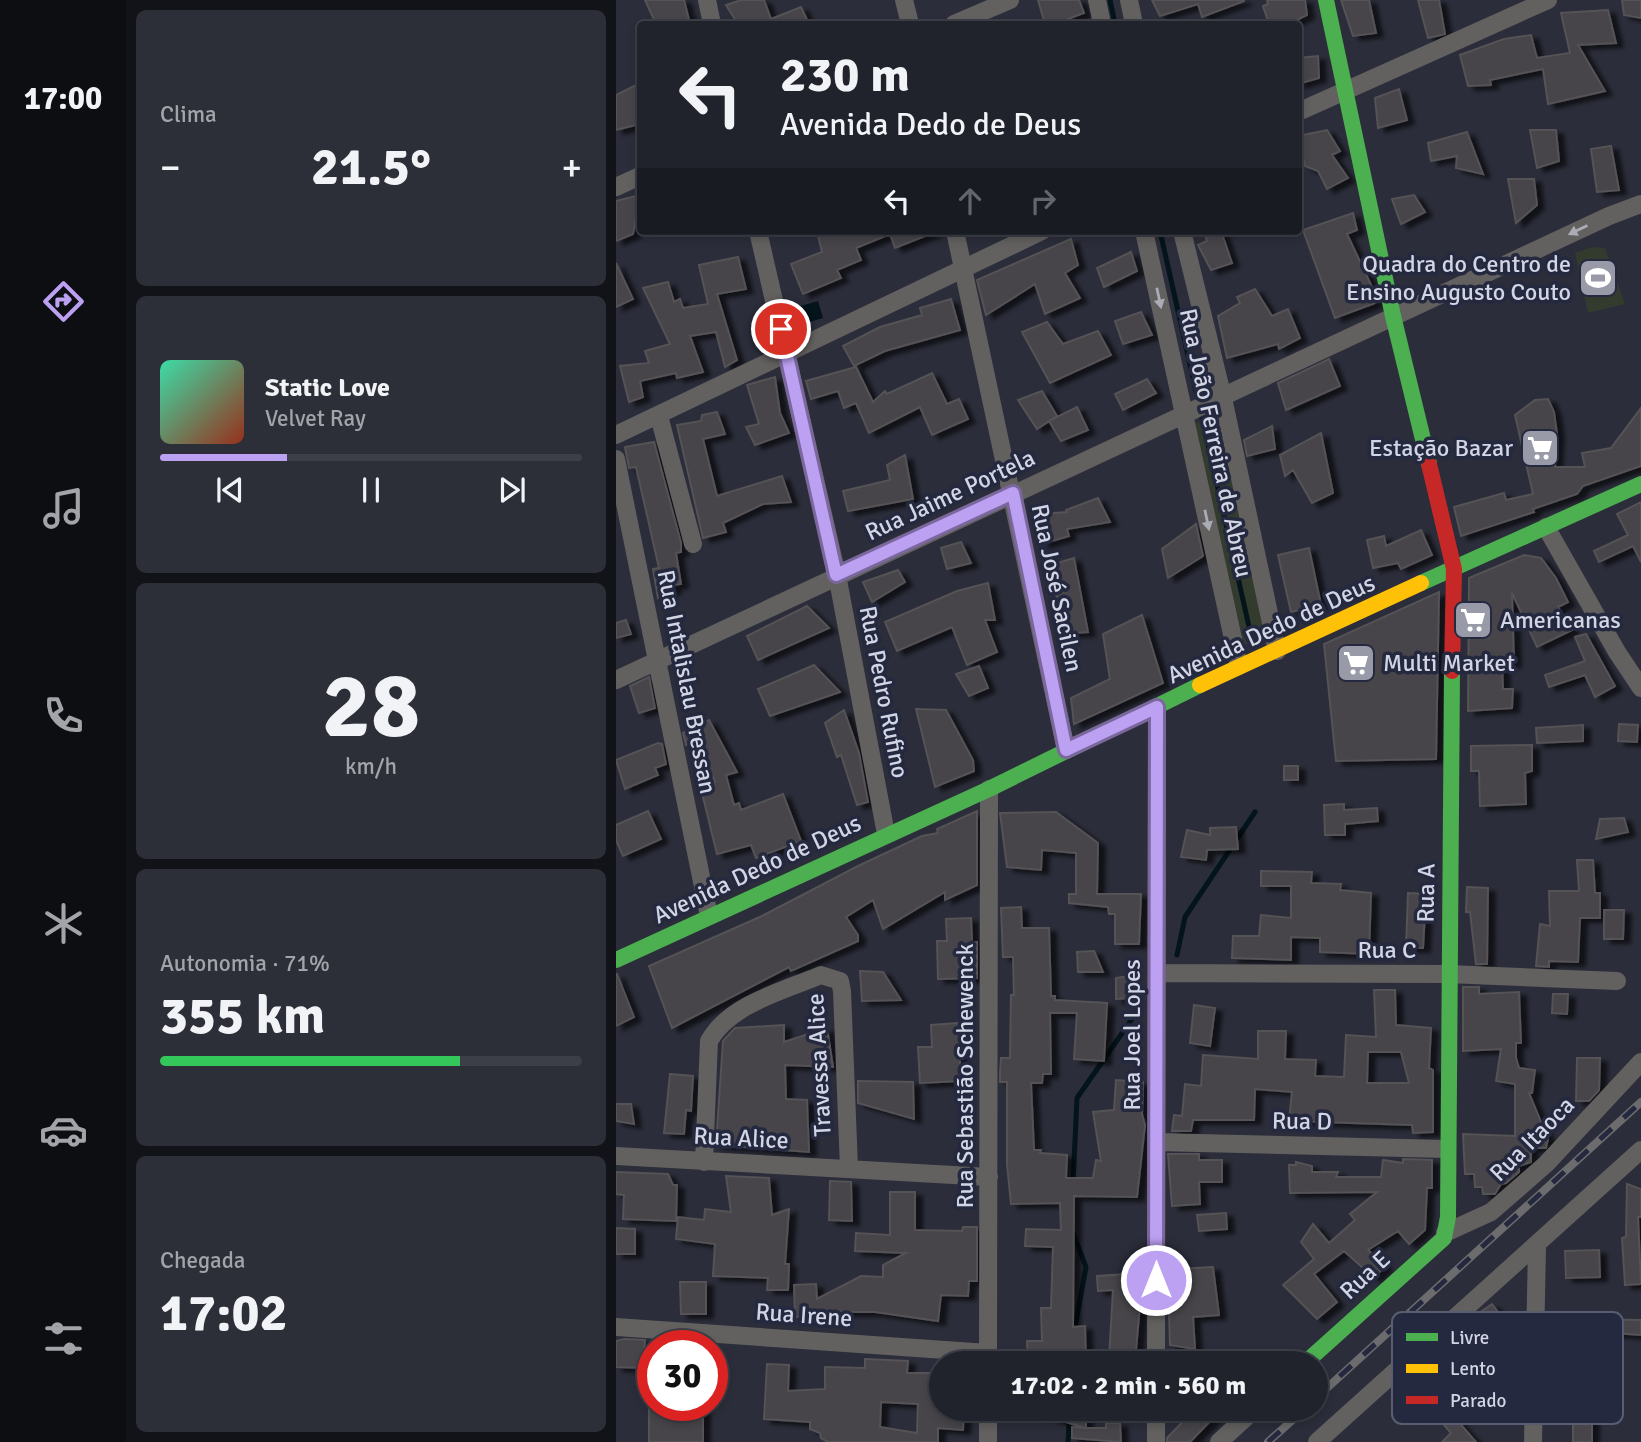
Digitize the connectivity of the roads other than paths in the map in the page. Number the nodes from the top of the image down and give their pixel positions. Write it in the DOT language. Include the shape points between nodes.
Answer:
graph roads {
  1 [pos="707,0"];
  2 [pos="904,0"];
  3 [pos="1010,0"];
  4 [pos="1097,0"];
  5 [pos="1129,0"];
  6 [pos="1326,0"];
  7 [pos="1548,0"];
  8 [pos="711,21"];
  9 [pos="909,21"];
  10 [pos="961,21"];
  11 [pos="1101,21"];
  12 [pos="1134,21"];
  13 [pos="1345,91"];
  14 [pos="1302,110"];
  15 [pos="637,177"];
  16 [pos="616,187"];
  17 [pos="1641,204"];
  18 [pos="759,235"];
  19 [pos="956,235"];
  20 [pos="1033,235"];
  21 [pos="1145,235"];
  22 [pos="1183,235"];
  23 [pos="962,266"];
  24 [pos="1394,316"];
  25 [pos="786,354"];
  26 [pos="1219,400"];
  27 [pos="1189,413"];
  28 [pos="659,416"];
  29 [pos="616,435"];
  30 [pos="616,459"];
  31 [pos="1641,484"];
  32 [pos="1013,493"];
  33 [pos="1546,527"];
  34 [pos="693,544"];
  35 [pos="1454,569"];
  36 [pos="836,575"];
  37 [pos="1277,651"];
  38 [pos="659,662"];
  39 [pos="1239,666"];
  40 [pos="616,680"];
  41 [pos="1641,688"];
  42 [pos="1157,707"];
  43 [pos="1066,750"];
  44 [pos="989,789"];
  45 [pos="887,834"];
  46 [pos="709,916"];
  47 [pos="616,960"];
  48 [pos="1157,973"];
  49 [pos="1448,974"];
  50 [pos="1617,981"];
  51 [pos="1641,1062"];
  52 [pos="1157,1142"];
  53 [pos="1446,1149"];
  54 [pos="1641,1150"];
  55 [pos="616,1156"];
  56 [pos="704,1161"];
  57 [pos="849,1168"];
  58 [pos="989,1177"];
  59 [pos="1446,1225"];
  60 [pos="1537,1247"];
  61 [pos="1464,1312"];
  62 [pos="1536,1312"];
  63 [pos="616,1327"];
  64 [pos="988,1351"];
  65 [pos="1156,1351"];
  66 [pos="1318,1351"];
  67 [pos="929,1353"];
  68 [pos="1392,1376"];
  69 [pos="988,1421"];
  70 [pos="1156,1421"];
  71 [pos="1242,1421"];
  72 [pos="1533,1424"];
  73 [pos="988,1442"];
  74 [pos="1156,1442"];
  75 [pos="1219,1442"];
  76 [pos="1317,1442"];
  77 [pos="1533,1442"];
  1 -- 8 [label="street"];
  2 -- 9 [label="street"];
  3 -- 10 [label="street"];
  4 -- 11 [label="street"];
  5 -- 12 [label="street"];
  6 -- 13 [label="street, Rua A"];
  7 -- 13 [label="street"];
  13 -- 14 [label="street"];
  13 -- 24 [label="street, Rua A"];
  15 -- 16 [label="street"];
  17 -- 24 [label="street, Rua Jaime Portela, one-way"];
  18 -- 25 [label="street, Rua Pedro Rufino"];
  19 -- 23 [label="street, Rua José Sacilen"];
  20 -- 23 [label="street"];
  21 -- 27 [label="street, Rua João Ferreira de Abreu, one-way"];
  22 -- 26 [label="street, Rua João Ferreira de Abreu"];
  23 -- 25 [label="street"];
  23 -- 32 [label="street, Rua José Sacilen"];
  24 -- 26 [label="street, Rua Jaime Portela"];
  24 -- 35 [label="street, Rua A"];
  25 -- 28 [label="street"];
  25 -- 36 [label="street, Rua Pedro Rufino"];
  26 -- 27 [label="street, Rua Jaime Portela"];
  26 -- 37 [label="street, Rua João Ferreira de Abreu"];
  27 -- 32 [label="street, Rua Jaime Portela"];
  27 -- 39 [label="street, Rua João Ferreira de Abreu, one-way"];
  28 -- 29 [label="street"];
  28 -- 34 [label="street"];
  30 -- 38 [label="street, Rua Intalislau Bressan"];
  31 -- 33 [label="street, Avenida Dedo de Deus"];
  32 -- 36 [label="street, Rua Jaime Portela"];
  32 -- 43 [label="street, Rua José Sacilen"];
  33 -- 35 [label="street, Avenida Dedo de Deus"];
  33 -- 41 [label="street"];
  35 -- 37 [label="street, Avenida Dedo de Deus"];
  35 -- 49 [label="street, Rua A"];
  36 -- 38 [label="street, Rua Jaime Portela"];
  36 -- 45 [label="street, Rua Pedro Rufino"];
  37 -- 39 [label="street, Avenida Dedo de Deus"];
  38 -- 40 [label="street, Rua Jaime Portela"];
  38 -- 46 [label="street, Rua Intalislau Bressan"];
  39 -- 42 [label="street, Avenida Dedo de Deus"];
  42 -- 43 [label="street, Avenida Dedo de Deus"];
  42 -- 48 [label="street, Rua Joel Lopes"];
  43 -- 44 [label="street, Avenida Dedo de Deus"];
  44 -- 45 [label="street, Avenida Dedo de Deus"];
  44 -- 58 [label="street, Rua Sebastião Schewenck"];
  45 -- 46 [label="street, Avenida Dedo de Deus"];
  46 -- 47 [label="street, Avenida Dedo de Deus"];
  48 -- 49 [label="street, Rua C"];
  48 -- 52 [label="street, Rua Joel Lopes"];
  49 -- 50 [label="street, Rua C"];
  49 -- 53 [label="street, Rua A"];
  51 -- 59 [label="street, Rua Itaoca" via="1537,1172 1491,1212"];
  52 -- 53 [label="street, Rua D"];
  52 -- 65 [label="street, Rua Joel Lopes"];
  53 -- 59 [label="street, Rua A"];
  54 -- 60 [label="street"];
  55 -- 56 [label="street, Rua Alice"];
  56 -- 57 [label="street, Rua Alice"];
  56 -- 57 [label="street, Travessa Alice" via="709,1041 716,1029 757,1002 821,975 840,981 842,992"];
  57 -- 58 [label="street, Rua Alice"];
  58 -- 64 [label="street, Rua Sebastião Schewenck"];
  59 -- 66 [label="street, Rua E" via="1444,1238"];
  60 -- 61 [label="street"];
  60 -- 62 [label="street"];
  63 -- 67 [label="street, Rua Irene"];
  68 -- 76 [label="street"];
  69 -- 73 [label="street"];
  70 -- 74 [label="street"];
  71 -- 75 [label="street"];
  72 -- 77 [label="street"];
}
